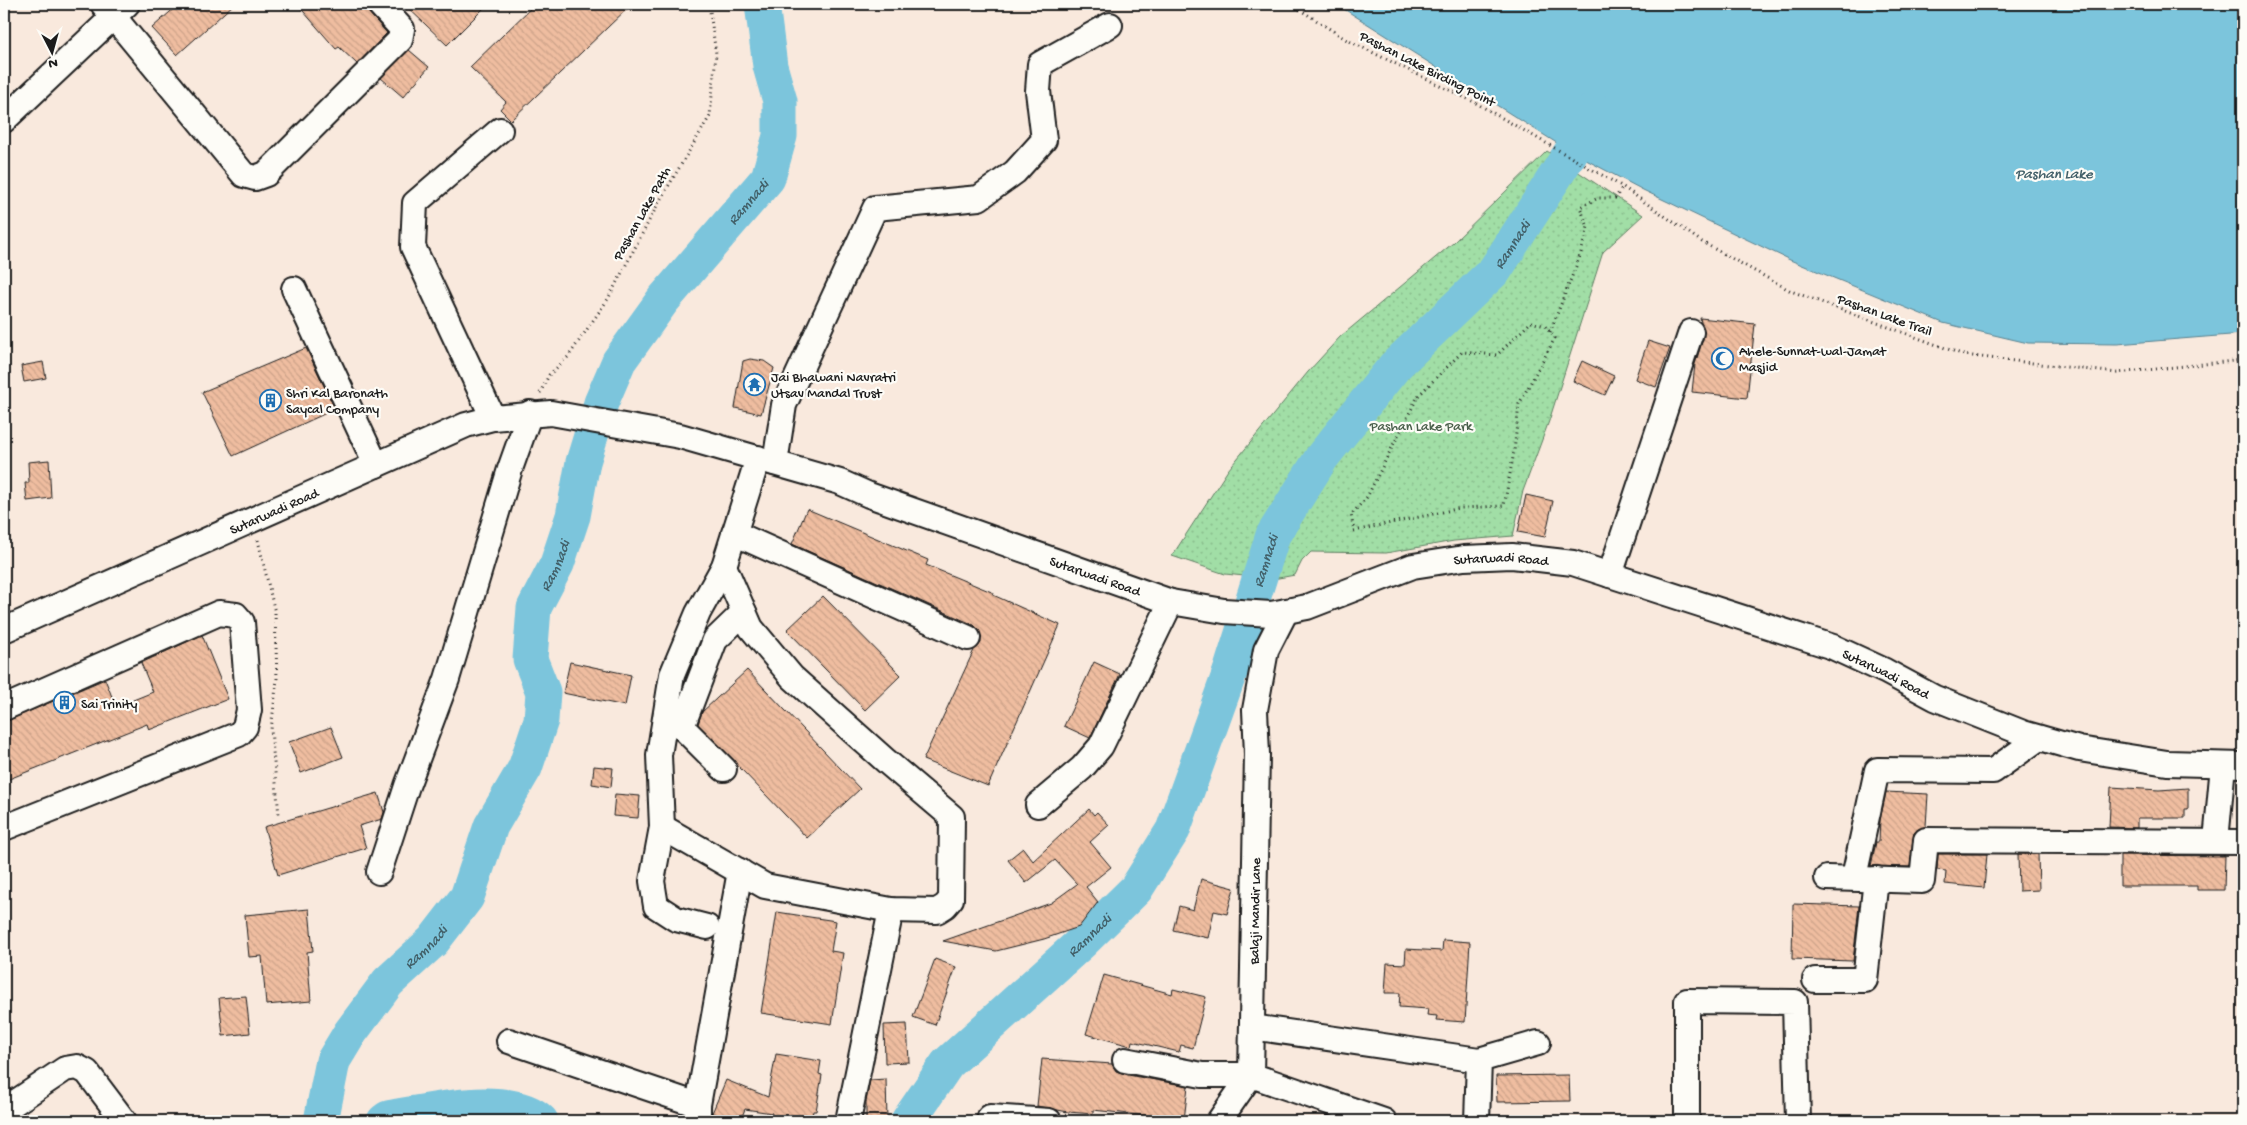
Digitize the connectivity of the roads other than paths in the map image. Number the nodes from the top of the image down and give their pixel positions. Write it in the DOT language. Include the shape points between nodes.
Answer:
graph roads {
  1 [pos="379,4"];
  2 [pos="114,8"];
  3 [pos="1110,25"];
  4 [pos="4,120"];
  5 [pos="500,130"];
  6 [pos="294,289"];
  7 [pos="1691,332"];
  8 [pos="540,413"];
  9 [pos="493,418"];
  10 [pos="766,460"];
  11 [pos="376,465"];
  12 [pos="734,534"];
  13 [pos="724,566"];
  14 [pos="1610,575"];
  15 [pos="1170,602"];
  16 [pos="744,612"];
  17 [pos="1279,613"];
  18 [pos="4,630"];
  19 [pos="968,638"];
  20 [pos="4,708"];
  21 [pos="2039,738"];
  22 [pos="2233,765"];
  23 [pos="724,769"];
  24 [pos="1038,805"];
  25 [pos="662,826"];
  26 [pos="4,828"];
  27 [pos="2216,841"];
  28 [pos="2243,842"];
  29 [pos="740,871"];
  30 [pos="379,872"];
  31 [pos="1827,878"];
  32 [pos="1865,878"];
  33 [pos="891,910"];
  34 [pos="707,927"];
  35 [pos="1814,980"];
  36 [pos="1252,1027"];
  37 [pos="509,1041"];
  38 [pos="1538,1043"];
  39 [pos="1125,1060"];
  40 [pos="1479,1060"];
  41 [pos="1251,1075"];
  42 [pos="4,1110"];
  43 [pos="698,1113"];
  44 [pos="1333,1113"];
  45 [pos="990,1117"];
  46 [pos="124,1121"];
  47 [pos="848,1121"];
  48 [pos="1049,1121"];
  49 [pos="1219,1121"];
  50 [pos="1384,1121"];
  51 [pos="1478,1121"];
  52 [pos="1687,1121"];
  53 [pos="1798,1121"];
  1 -- 2 [label="street" via="402,29 400,40 266,174 255,178 244,175"];
  2 -- 4 [label="street"];
  3 -- 10 [label="street" via="1040,64 1038,91 1044,140 1014,172 979,198 875,208 784,405"];
  5 -- 9 [label="street" via="415,203 412,247"];
  6 -- 11 [label="street"];
  7 -- 14 [label="street"];
  8 -- 9 [label="street, Sutarwadi Road"];
  8 -- 10 [label="street, Sutarwadi Road" via="680,436"];
  8 -- 30 [label="street" via="510,468 447,679"];
  9 -- 11 [label="street, Sutarwadi Road" via="466,425"];
  10 -- 12 [label="street"];
  10 -- 15 [label="street, Sutarwadi Road" via="840,482"];
  11 -- 18 [label="street, Sutarwadi Road"];
  12 -- 13 [label="street"];
  12 -- 19 [label="street"];
  13 -- 16 [label="street"];
  13 -- 25 [label="street" via="698,613 672,675 659,755"];
  14 -- 17 [label="street, Sutarwadi Road" via="1573,563 1512,556 1464,558 1413,566 1307,607"];
  14 -- 21 [label="street, Sutarwadi Road" via="1833,646 1934,698"];
  15 -- 17 [label="street, Sutarwadi Road" via="1224,611"];
  15 -- 24 [label="street" via="1101,746 1082,768"];
  16 -- 23 [label="street" via="715,640 682,727"];
  16 -- 33 [label="street" via="751,628 792,677 952,817 950,899 937,911"];
  17 -- 36 [label="street, Balaji Mandir Lane" via="1266,650 1255,710"];
  20 -- 26 [label="street" via="219,613 236,616 242,622 249,710 245,727 239,734"];
  21 -- 22 [label="street, Sutarwadi Road" via="2079,749 2167,763"];
  21 -- 32 [label="street" via="1993,771 1877,770"];
  22 -- 27 [label="street"];
  25 -- 29 [label="street"];
  25 -- 34 [label="street" via="652,881 656,906 676,919"];
  27 -- 28 [label="street"];
  27 -- 32 [label="street" via="1926,840 1922,881"];
  29 -- 33 [label="street" via="765,886"];
  29 -- 43 [label="street"];
  31 -- 32 [label="street"];
  32 -- 35 [label="street" via="1865,980"];
  33 -- 47 [label="street"];
  36 -- 40 [label="street"];
  36 -- 41 [label="street, Balaji Mandir Lane"];
  37 -- 43 [label="street"];
  38 -- 40 [label="street"];
  39 -- 41 [label="street" via="1202,1075"];
  40 -- 51 [label="street"];
  41 -- 44 [label="street"];
  41 -- 49 [label="street"];
  42 -- 46 [label="street" via="65,1069 77,1067 87,1072"];
  44 -- 50 [label="street"];
  45 -- 48 [label="street"];
  52 -- 53 [label="street" via="1687,1001 1795,1002"];
}
